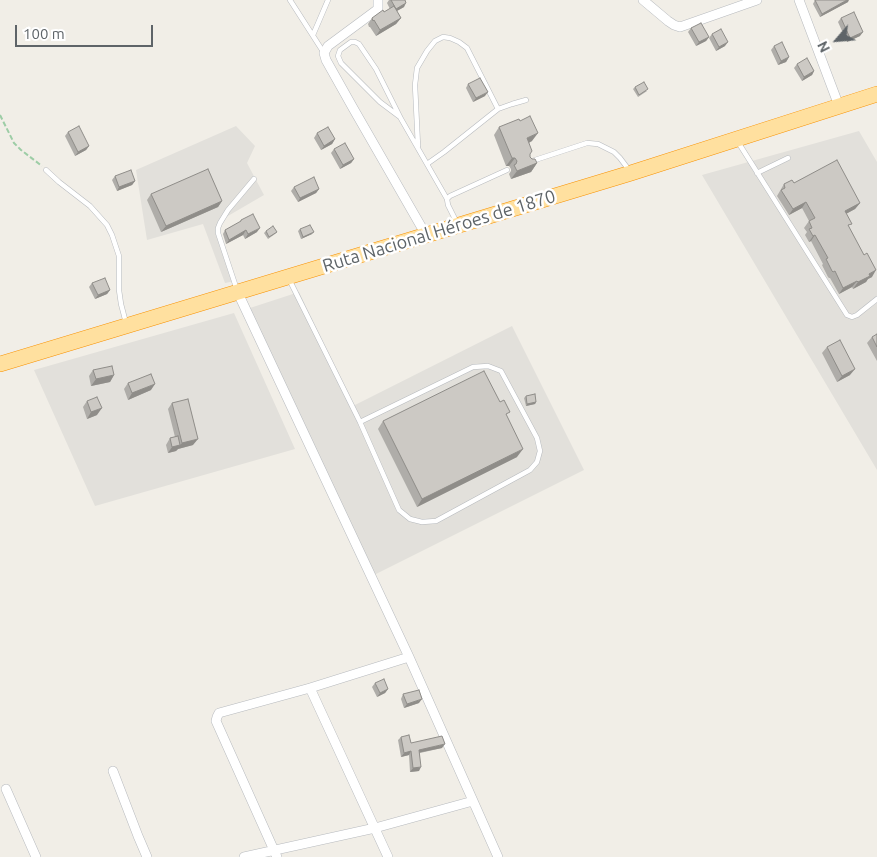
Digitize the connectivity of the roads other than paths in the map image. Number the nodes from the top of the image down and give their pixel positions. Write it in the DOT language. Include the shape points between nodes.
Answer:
graph roads {
  1 [pos="290,0"];
  2 [pos="328,0"];
  3 [pos="378,0"];
  4 [pos="643,0"];
  5 [pos="757,0"];
  6 [pos="799,0"];
  7 [pos="313,35"];
  8 [pos="324,53"];
  9 [pos="877,94"];
  10 [pos="526,100"];
  11 [pos="839,106"];
  12 [pos="498,109"];
  13 [pos="400,117"];
  14 [pos="736,139"];
  15 [pos="418,148"];
  16 [pos="788,158"];
  17 [pos="528,163"];
  18 [pos="427,164"];
  19 [pos="46,170"];
  20 [pos="507,170"];
  21 [pos="631,173"];
  22 [pos="756,173"];
  23 [pos="254,179"];
  24 [pos="447,199"];
  25 [pos="458,226"];
  26 [pos="426,235"];
  27 [pos="288,278"];
  28 [pos="238,293"];
  29 [pos="877,299"];
  30 [pos="127,326"];
  31 [pos="0,364"];
  32 [pos="360,422"];
  33 [pos="408,657"];
  34 [pos="310,688"];
  35 [pos="113,771"];
  36 [pos="6,789"];
  37 [pos="473,801"];
  38 [pos="375,828"];
  39 [pos="275,853"];
  40 [pos="36,857"];
  41 [pos="147,857"];
  42 [pos="244,857"];
  43 [pos="388,857"];
  44 [pos="498,857"];
  1 -- 7 [label="lane"];
  2 -- 7 [label="lane"];
  3 -- 8 [label="street" via="378,9 328,46"];
  4 -- 5 [label="street" via="668,22 680,27"];
  6 -- 11 [label="street"];
  7 -- 8 [label="lane"];
  8 -- 26 [label="street"];
  9 -- 11 [label="highway, Ruta Nacional Héroes de 1870"];
  10 -- 12 [label="lane"];
  11 -- 14 [label="highway, Ruta Nacional Héroes de 1870"];
  12 -- 15 [label="lane" via="467,48 443,37 435,41 418,68 415,84"];
  12 -- 18 [label="lane"];
  13 -- 13 [label="lane" via="341,63 340,50 351,42 359,44"];
  13 -- 15 [label="lane"];
  14 -- 21 [label="highway, Ruta Nacional Héroes de 1870"];
  14 -- 22 [label="lane"];
  15 -- 18 [label="lane"];
  16 -- 22 [label="lane"];
  17 -- 21 [label="lane" via="587,143 598,144 614,152"];
  18 -- 24 [label="lane"];
  19 -- 30 [label="lane" via="90,206 112,234 119,256 119,290"];
  20 -- 24 [label="lane"];
  21 -- 25 [label="highway, Ruta Nacional Héroes de 1870"];
  22 -- 29 [label="lane" via="847,315 857,315"];
  23 -- 28 [label="lane" via="228,210 218,228"];
  24 -- 25 [label="lane"];
  25 -- 26 [label="highway, Ruta Nacional Héroes de 1870"];
  26 -- 27 [label="highway, Ruta Nacional Héroes de 1870"];
  27 -- 28 [label="highway, Ruta Nacional Héroes de 1870"];
  27 -- 32 [label="lane"];
  28 -- 30 [label="highway, Ruta Nacional Héroes de 1870"];
  28 -- 33 [label="street"];
  30 -- 31 [label="highway, Ruta Nacional Héroes de 1870"];
  32 -- 32 [label="lane" via="399,510 410,519 422,522 436,520 530,470 540,451 537,438 501,371 488,366 473,368"];
  33 -- 34 [label="street"];
  33 -- 37 [label="street"];
  34 -- 38 [label="street"];
  34 -- 39 [label="street" via="219,713 216,717"];
  35 -- 41 [label="street"];
  36 -- 40 [label="street"];
  37 -- 38 [label="street"];
  37 -- 44 [label="street"];
  38 -- 39 [label="street"];
  38 -- 43 [label="street"];
  39 -- 42 [label="street"];
}
